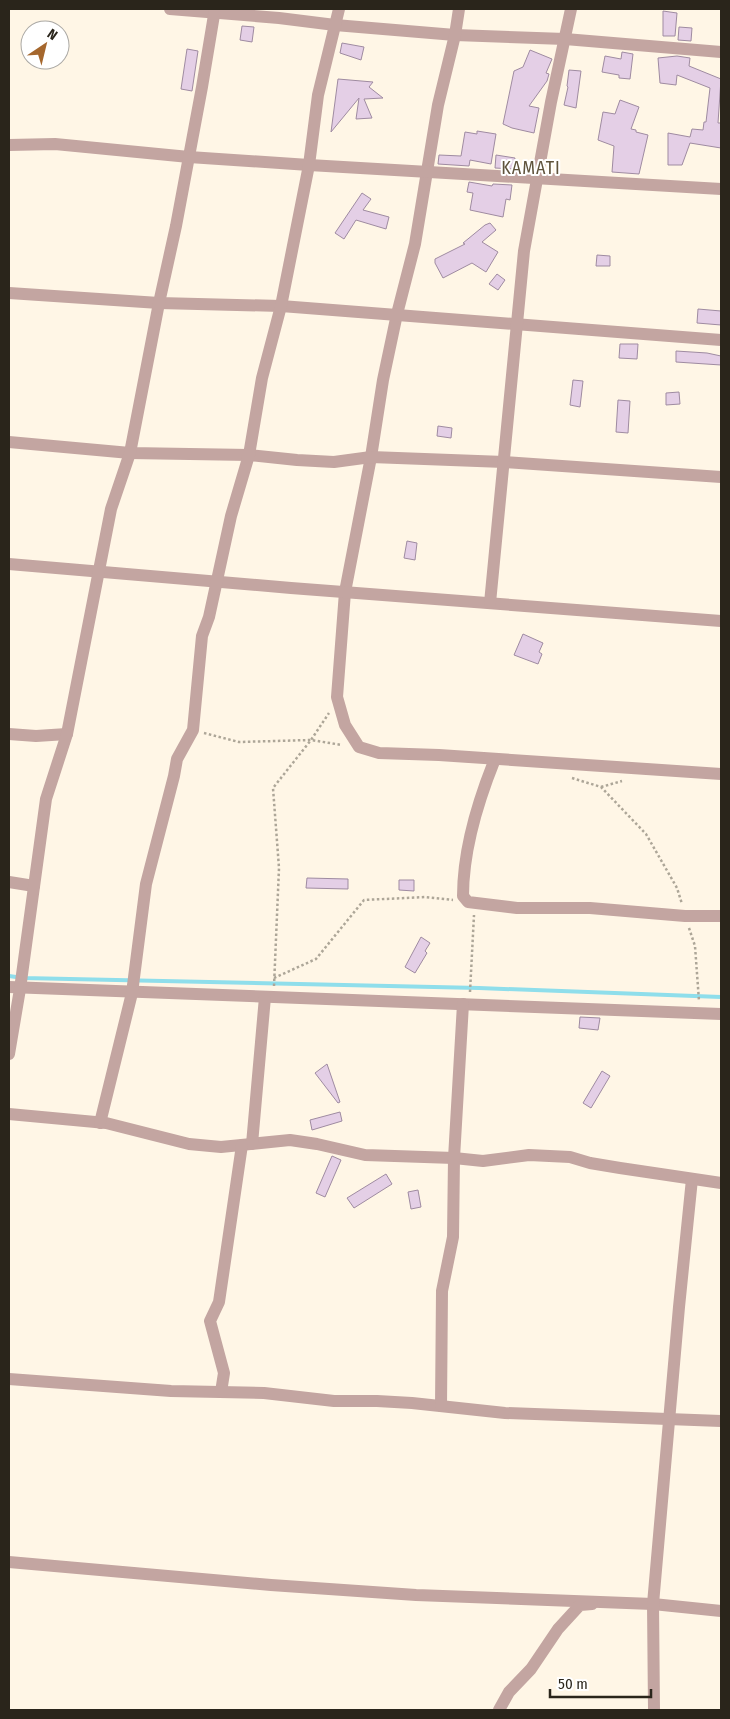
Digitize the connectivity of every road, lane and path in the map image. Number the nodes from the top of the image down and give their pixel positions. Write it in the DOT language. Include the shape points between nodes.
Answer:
graph roads {
  1 [pos="170,9"];
  2 [pos="339,9"];
  3 [pos="459,9"];
  4 [pos="571,9"];
  5 [pos="214,11"];
  6 [pos="335,25"];
  7 [pos="455,35"];
  8 [pos="565,39"];
  9 [pos="721,52"];
  10 [pos="9,145"];
  11 [pos="189,156"];
  12 [pos="309,165"];
  13 [pos="427,172"];
  14 [pos="538,179"];
  15 [pos="721,189"];
  16 [pos="9,294"];
  17 [pos="159,303"];
  18 [pos="281,306"];
  19 [pos="397,314"];
  20 [pos="516,324"];
  21 [pos="721,340"];
  22 [pos="9,442"];
  23 [pos="130,453"];
  24 [pos="249,455"];
  25 [pos="371,457"];
  26 [pos="504,462"];
  27 [pos="721,477"];
  28 [pos="9,564"];
  29 [pos="99,572"];
  30 [pos="216,582"];
  31 [pos="345,592"];
  32 [pos="490,602"];
  33 [pos="721,621"];
  34 [pos="337,697"];
  35 [pos="192,730"];
  36 [pos="9,734"];
  37 [pos="68,734"];
  38 [pos="311,740"];
  39 [pos="359,747"];
  40 [pos="495,759"];
  41 [pos="721,774"];
  42 [pos="564,776"];
  43 [pos="9,882"];
  44 [pos="34,886"];
  45 [pos="471,903"];
  46 [pos="685,916"];
  47 [pos="721,916"];
  48 [pos="470,984"];
  49 [pos="14,988"];
  50 [pos="698,992"];
  51 [pos="132,993"];
  52 [pos="265,997"];
  53 [pos="463,1004"];
  54 [pos="721,1014"];
  55 [pos="9,1054"];
  56 [pos="9,1114"];
  57 [pos="100,1123"];
  58 [pos="247,1144"];
  59 [pos="454,1158"];
  60 [pos="692,1178"];
  61 [pos="721,1182"];
  62 [pos="9,1379"];
  63 [pos="221,1392"];
  64 [pos="441,1406"];
  65 [pos="670,1418"];
  66 [pos="721,1421"];
  67 [pos="9,1562"];
  68 [pos="614,1602"];
  69 [pos="653,1604"];
  70 [pos="721,1610"];
  71 [pos="499,1710"];
  72 [pos="654,1710"];
  1 -- 5 [label="street"];
  2 -- 6 [label="street"];
  3 -- 7 [label="street"];
  4 -- 8 [label="street"];
  5 -- 6 [label="street"];
  5 -- 11 [label="street"];
  6 -- 7 [label="street"];
  6 -- 12 [label="street" via="318,95"];
  7 -- 8 [label="street"];
  7 -- 13 [label="street" via="438,105"];
  8 -- 9 [label="street"];
  8 -- 14 [label="street"];
  10 -- 11 [label="street" via="55,144"];
  11 -- 12 [label="street"];
  11 -- 17 [label="street"];
  12 -- 13 [label="street"];
  12 -- 18 [label="street"];
  13 -- 14 [label="street"];
  13 -- 19 [label="street" via="415,244"];
  14 -- 15 [label="street"];
  14 -- 20 [label="street" via="524,251"];
  16 -- 17 [label="street"];
  17 -- 18 [label="street"];
  17 -- 23 [label="street"];
  18 -- 19 [label="street"];
  18 -- 24 [label="street" via="262,378"];
  19 -- 20 [label="street"];
  19 -- 25 [label="street"];
  20 -- 21 [label="street"];
  20 -- 26 [label="street"];
  22 -- 23 [label="street"];
  23 -- 24 [label="street"];
  23 -- 29 [label="street" via="111,508"];
  24 -- 25 [label="street" via="334,462"];
  24 -- 30 [label="street"];
  25 -- 26 [label="street"];
  25 -- 31 [label="street"];
  26 -- 27 [label="street"];
  26 -- 32 [label="street"];
  28 -- 29 [label="street"];
  29 -- 30 [label="street"];
  29 -- 37 [label="street"];
  30 -- 31 [label="street"];
  30 -- 35 [label="street" via="210,617 202,636"];
  31 -- 32 [label="street"];
  31 -- 34 [label="street"];
  32 -- 33 [label="street"];
  34 -- 38 [label="path"];
  34 -- 39 [label="street" via="345,725"];
  35 -- 38 [label="path" via="239,742"];
  35 -- 51 [label="street" via="177,759 146,884"];
  36 -- 37 [label="street"];
  37 -- 44 [label="street" via="46,799"];
  38 -- 39 [label="path"];
  38 -- 45 [label="path" via="273,788 279,868 274,978 316,959 364,900 425,897"];
  39 -- 40 [label="street" via="379,753"];
  40 -- 41 [label="street"];
  40 -- 45 [label="street" via="471,834 463,886 463,896"];
  42 -- 46 [label="path" via="602,787 646,834 677,888"];
  43 -- 44 [label="street"];
  44 -- 49 [label="street" via="22,972"];
  45 -- 46 [label="street"];
  45 -- 48 [label="path"];
  46 -- 47 [label="street"];
  46 -- 50 [label="path" via="695,946"];
  49 -- 51 [label="street"];
  49 -- 55 [label="street"];
  51 -- 52 [label="street"];
  51 -- 57 [label="street"];
  52 -- 53 [label="street"];
  52 -- 58 [label="street"];
  53 -- 54 [label="street"];
  53 -- 59 [label="street"];
  56 -- 57 [label="street"];
  57 -- 58 [label="street" via="189,1144 221,1147"];
  58 -- 59 [label="street" via="290,1140 365,1155"];
  58 -- 63 [label="street" via="219,1302 210,1321 224,1373"];
  59 -- 60 [label="street" via="483,1161 529,1155 570,1157 590,1163"];
  59 -- 64 [label="street" via="453,1237 442,1291"];
  60 -- 61 [label="street"];
  60 -- 65 [label="street"];
  62 -- 63 [label="street"];
  63 -- 64 [label="street" via="264,1393 334,1402 377,1401"];
  64 -- 65 [label="street" via="505,1413"];
  65 -- 66 [label="street"];
  65 -- 69 [label="street"];
  67 -- 68 [label="street" via="416,1595"];
  68 -- 69 [label="street"];
  68 -- 71 [label="street" via="580,1605 558,1629 531,1669 509,1692"];
  69 -- 70 [label="street"];
  69 -- 72 [label="street"];
}
